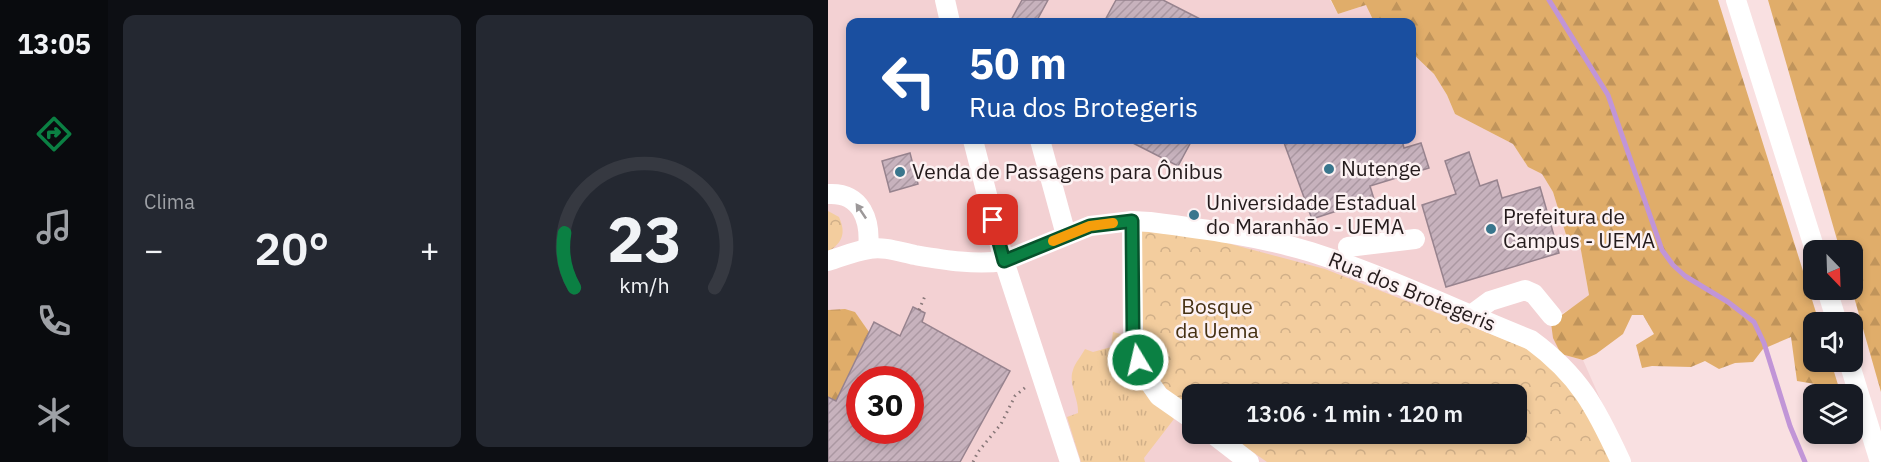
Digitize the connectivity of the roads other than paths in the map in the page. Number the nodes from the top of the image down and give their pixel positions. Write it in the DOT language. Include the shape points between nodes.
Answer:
graph roads {
  1 [pos="945,0"];
  2 [pos="1736,0"];
  3 [pos="949,18"];
  4 [pos="974,144"];
  5 [pos="1041,144"];
  6 [pos="828,194"];
  7 [pos="1132,221"];
  8 [pos="1066,235"];
  9 [pos="1415,239"];
  10 [pos="1812,240"];
  11 [pos="1348,247"];
  12 [pos="868,249"];
  13 [pos="828,261"];
  14 [pos="1004,261"];
  15 [pos="1472,315"];
  16 [pos="1552,316"];
  17 [pos="1852,372"];
  18 [pos="1182,412"];
  19 [pos="1226,444"];
  20 [pos="1070,462"];
  21 [pos="1249,462"];
  22 [pos="1621,462"];
  23 [pos="1880,462"];
  1 -- 3 [label="street"];
  2 -- 10 [label="street"];
  4 -- 14 [label="street"];
  5 -- 8 [label="street"];
  12 -- 6 [label="street, one-way" via="869,226 863,211 845,196"];
  7 -- 8 [label="street, Rua dos Brotegeris" via="1090,226"];
  7 -- 15 [label="street, Rua dos Brotegeris" via="1216,231 1303,250"];
  7 -- 18 [label="street" via="1133,333 1138,360 1159,396"];
  8 -- 14 [label="street, Rua dos Brotegeris"];
  9 -- 11 [label="street"];
  12 -- 13 [label="street, Rua dos Brotegeris"];
  12 -- 14 [label="street, Rua dos Brotegeris" via="971,263"];
  14 -- 20 [label="street"];
  15 -- 16 [label="street" via="1490,301 1525,290 1534,294"];
  15 -- 22 [label="street, Rua dos Brotegeris" via="1531,340 1563,366 1596,410"];
  17 -- 23 [label="street"];
  19 -- 21 [label="street"];
}
